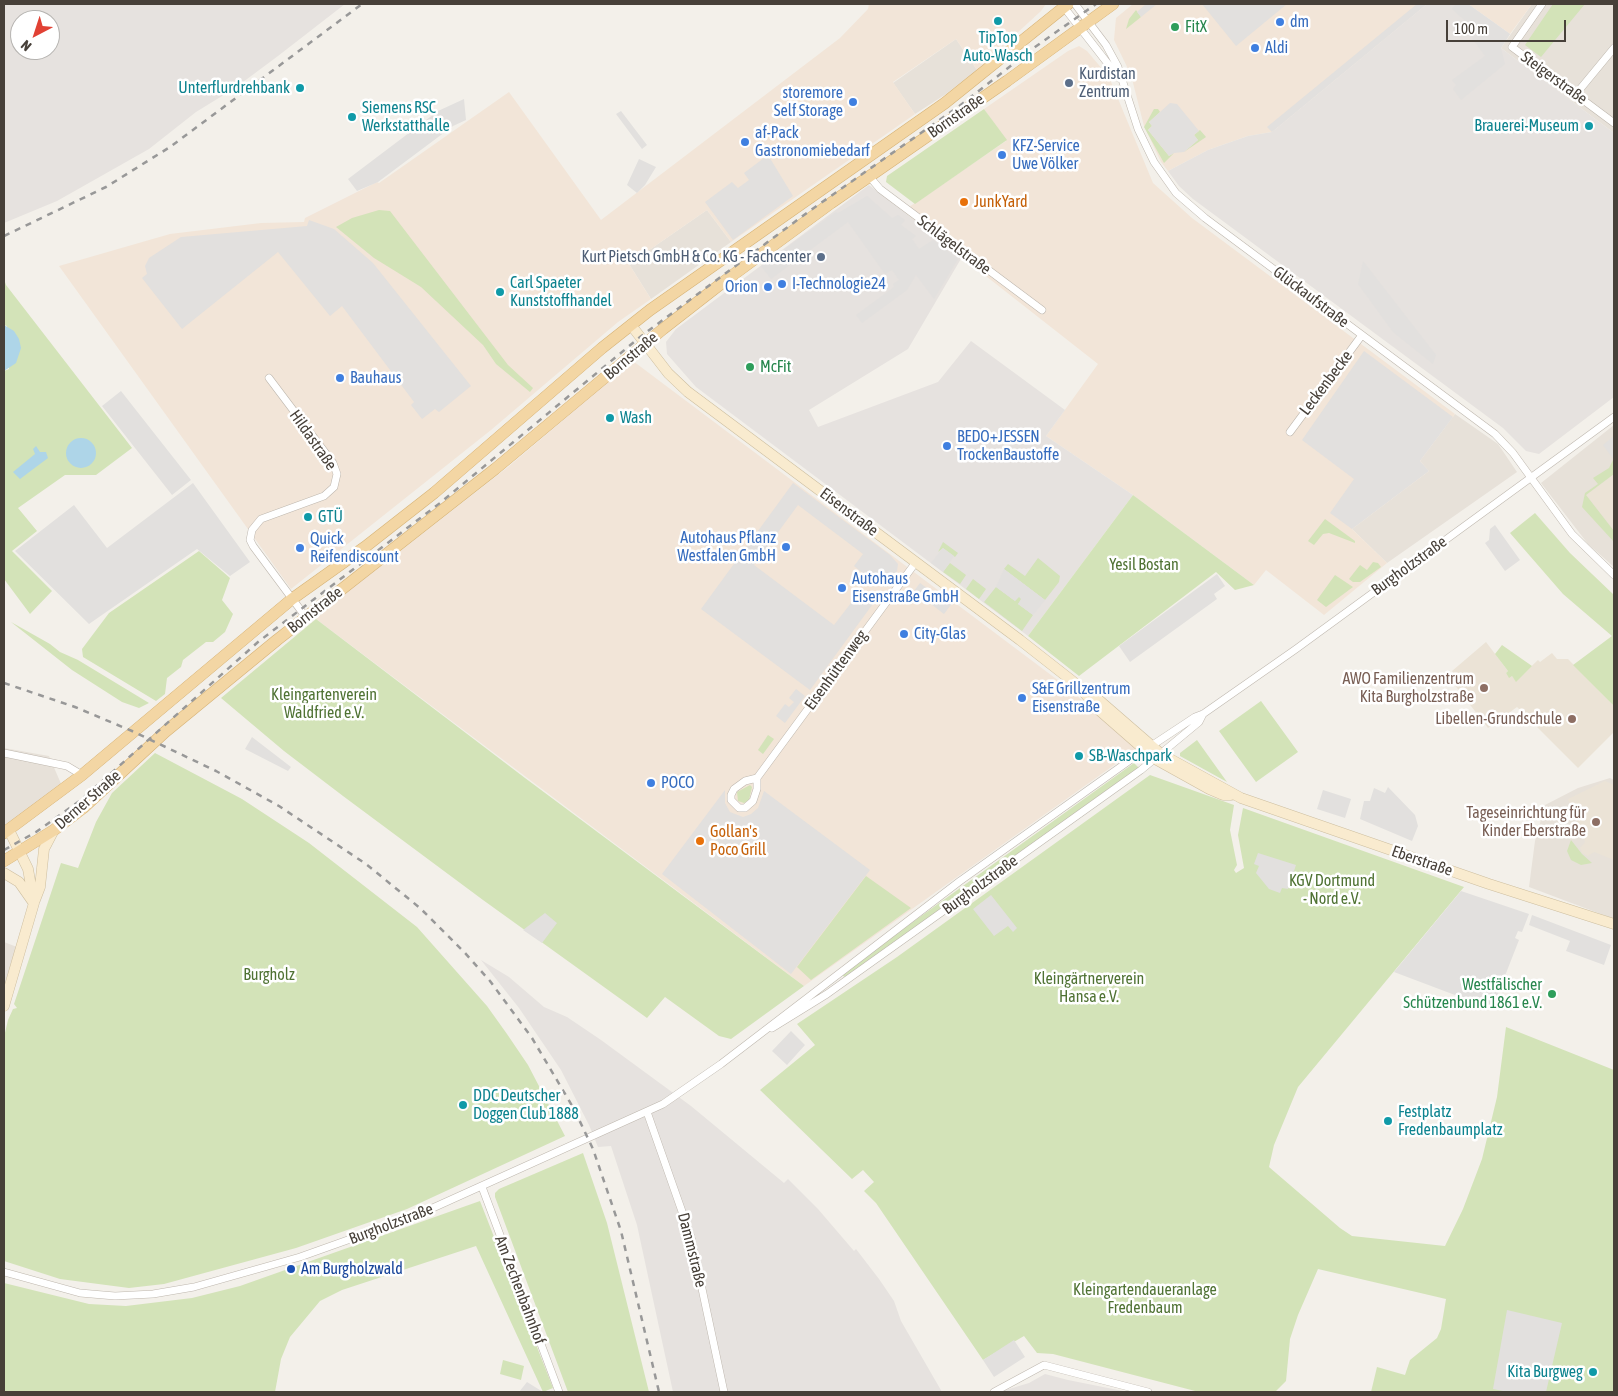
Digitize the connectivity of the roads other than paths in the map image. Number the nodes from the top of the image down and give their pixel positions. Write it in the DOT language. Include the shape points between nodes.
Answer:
graph roads {
  1 [pos="1113,4"];
  2 [pos="1542,4"];
  3 [pos="1067,5"];
  4 [pos="1084,25"];
  5 [pos="1614,48"];
  6 [pos="1127,90"];
  7 [pos="1576,94"];
  8 [pos="1614,123"];
  9 [pos="869,176"];
  10 [pos="1042,310"];
  11 [pos="631,325"];
  12 [pos="1362,335"];
  13 [pos="645,344"];
  14 [pos="269,378"];
  15 [pos="1614,417"];
  16 [pos="1290,432"];
  17 [pos="1530,478"];
  18 [pos="916,562"];
  19 [pos="1614,575"];
  20 [pos="292,599"];
  21 [pos="305,616"];
  22 [pos="1203,714"];
  23 [pos="145,722"];
  24 [pos="166,732"];
  25 [pos="1148,748"];
  26 [pos="4,754"];
  27 [pos="1158,757"];
  28 [pos="82,775"];
  29 [pos="757,778"];
  30 [pos="54,830"];
  31 [pos="6,832"];
  32 [pos="20,852"];
  33 [pos="4,861"];
  34 [pos="4,873"];
  35 [pos="34,903"];
  36 [pos="1614,924"];
  37 [pos="4,1006"];
  38 [pos="793,1011"];
  39 [pos="647,1112"];
  40 [pos="482,1187"];
  41 [pos="4,1272"];
  42 [pos="559,1392"];
  43 [pos="724,1392"];
  44 [pos="994,1392"];
  45 [pos="1148,1392"];
  1 -- 4 [label="main road, Bornstraße"];
  2 -- 7 [label="street, Steigerstraße" via="1512,47"];
  3 -- 4 [label="street"];
  3 -- 4 [label="street"];
  3 -- 11 [label="main road, Bornstraße" via="951,99"];
  4 -- 6 [label="street, Glückaufstraße"];
  4 -- 6 [label="street, Glückaufstraße" via="1106,45"];
  4 -- 9 [label="main road, Bornstraße"];
  5 -- 7 [label="street"];
  6 -- 12 [label="street, Glückaufstraße" via="1138,128 1154,162 1176,193"];
  7 -- 8 [label="street, Steigerstraße"];
  9 -- 10 [label="street, Schlägelstraße" via="880,189"];
  9 -- 13 [label="main road, Bornstraße" via="757,256"];
  11 -- 13 [label="street, Eisenstraße"];
  11 -- 20 [label="main road, Bornstraße" via="434,493"];
  12 -- 16 [label="street, Leckenbecke"];
  12 -- 17 [label="street, Glückaufstraße" via="1495,434 1514,453"];
  13 -- 18 [label="street, Eisenstraße" via="688,392"];
  13 -- 21 [label="main road, Bornstraße" via="495,469"];
  14 -- 20 [label="street, Hildastraße" via="333,463 337,474 334,487 324,496 261,519 252,530 250,540 253,546"];
  15 -- 17 [label="street, Burgholzstraße"];
  17 -- 19 [label="street, Glückaufstraße" via="1572,534"];
  17 -- 22 [label="street, Burgholzstraße"];
  18 -- 25 [label="street, Eisenstraße" via="1056,667 1080,687 1088,700"];
  18 -- 29 [label="street, Eisenhüttenweg"];
  20 -- 21 [label="street, Hildastraße"];
  20 -- 23 [label="main road, Bornstraße"];
  21 -- 24 [label="main road, Bornstraße"];
  22 -- 25 [label="street, Burgholzstraße" via="1195,716"];
  22 -- 27 [label="street, Burgholzstraße" via="1199,722"];
  23 -- 28 [label="main road, Derner Straße"];
  24 -- 30 [label="main road, Derner Straße" via="83,808"];
  25 -- 27 [label="street, Eberstraße"];
  25 -- 38 [label="street, Burgholzstraße" via="960,881"];
  26 -- 28 [label="street" via="62,764"];
  27 -- 36 [label="street, Eberstraße" via="1225,789 1231,795"];
  27 -- 38 [label="street, Burgholzstraße"];
  28 -- 31 [label="main road, Derner Straße"];
  29 -- 29 [label="street, Eisenhüttenweg" via="734,789 731,800 739,808 745,808 754,801"];
  30 -- 32 [label="main road, Derner Straße"];
  30 -- 35 [label="street" via="44,849 40,887"];
  31 -- 32 [label="street"];
  32 -- 33 [label="main road, Derner Straße"];
  32 -- 35 [label="street" via="32,881"];
  34 -- 35 [label="street" via="19,882"];
  35 -- 37 [label="street"];
  38 -- 39 [label="street, Burgholzstraße" via="676,1097"];
  39 -- 40 [label="street, Burgholzstraße"];
  39 -- 43 [label="street, Dammstraße" via="691,1237"];
  40 -- 41 [label="street, Burgholzstraße" via="415,1216 300,1257 194,1288 115,1296 80,1293"];
  40 -- 42 [label="street, Am Zechenbahnhof"];
  44 -- 45 [label="street" via="1044,1365"];
}
